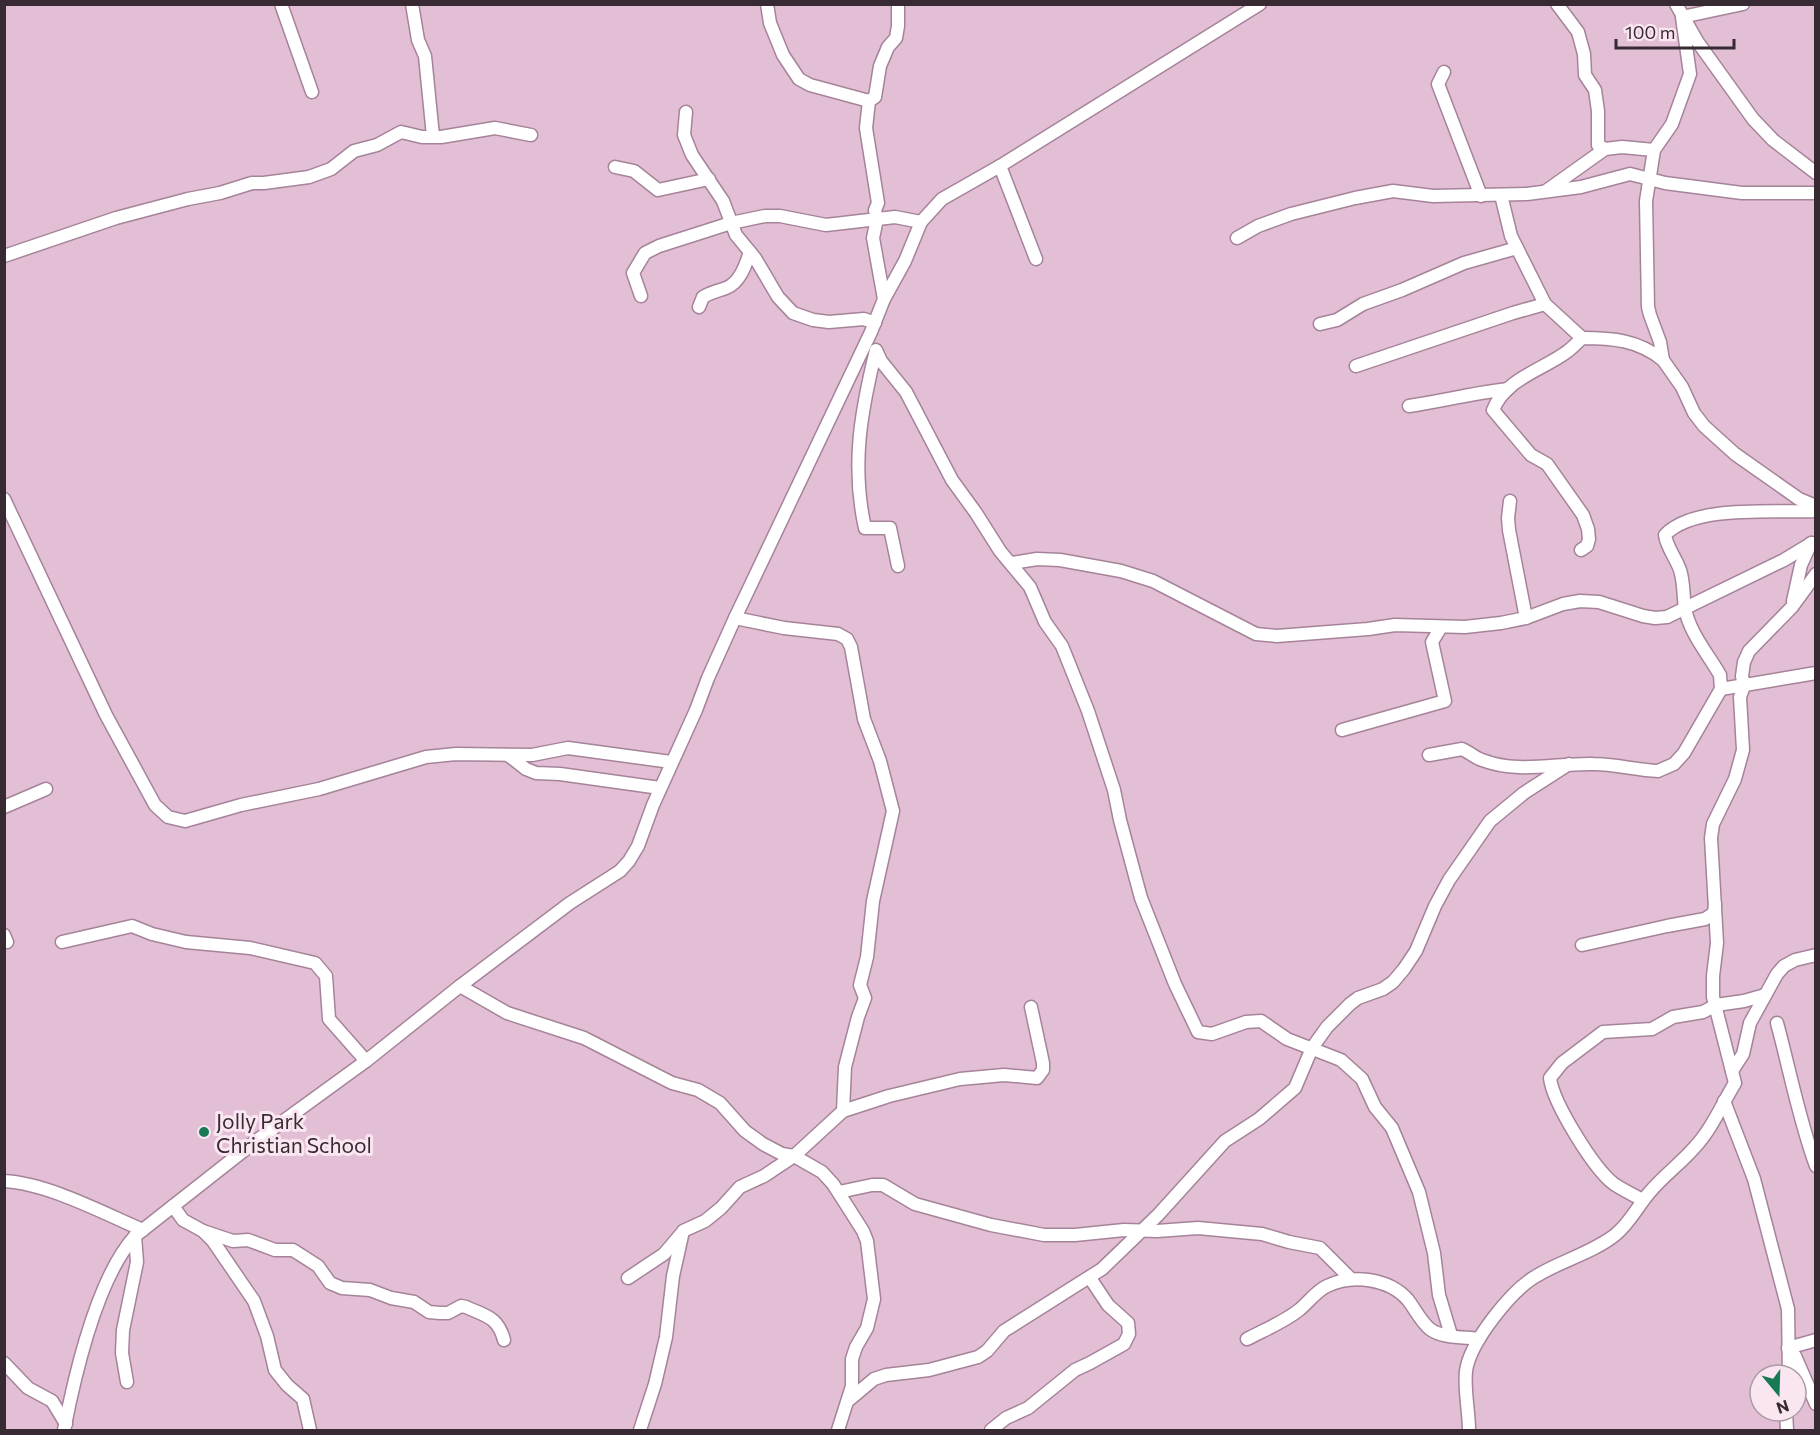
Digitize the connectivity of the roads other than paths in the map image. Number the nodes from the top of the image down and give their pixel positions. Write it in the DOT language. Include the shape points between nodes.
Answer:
graph roads {
  1 [pos="281,4"];
  2 [pos="412,4"];
  3 [pos="767,4"];
  4 [pos="898,4"];
  5 [pos="1260,4"];
  6 [pos="1557,4"];
  7 [pos="1676,4"];
  8 [pos="1743,4"];
  9 [pos="1682,17"];
  10 [pos="1444,72"];
  11 [pos="312,92"];
  12 [pos="869,100"];
  13 [pos="686,112"];
  14 [pos="531,135"];
  15 [pos="433,136"];
  16 [pos="1605,149"];
  17 [pos="1654,150"];
  18 [pos="1000,166"];
  19 [pos="615,167"];
  20 [pos="1815,173"];
  21 [pos="709,178"];
  22 [pos="1648,178"];
  23 [pos="1545,192"];
  24 [pos="1815,193"];
  25 [pos="1502,195"];
  26 [pos="1480,196"];
  27 [pos="878,202"];
  28 [pos="895,217"];
  29 [pos="877,219"];
  30 [pos="921,222"];
  31 [pos="731,223"];
  32 [pos="1238,238"];
  33 [pos="1517,248"];
  34 [pos="750,252"];
  35 [pos="4,256"];
  36 [pos="1036,259"];
  37 [pos="641,296"];
  38 [pos="884,299"];
  39 [pos="1545,304"];
  40 [pos="699,307"];
  41 [pos="1320,324"];
  42 [pos="873,327"];
  43 [pos="1582,338"];
  44 [pos="876,350"];
  45 [pos="1663,360"];
  46 [pos="1356,366"];
  47 [pos="1508,389"];
  48 [pos="1409,406"];
  49 [pos="4,499"];
  50 [pos="1510,501"];
  51 [pos="1815,506"];
  52 [pos="1815,511"];
  53 [pos="1814,540"];
  54 [pos="1581,550"];
  55 [pos="1012,564"];
  56 [pos="898,566"];
  57 [pos="1815,574"];
  58 [pos="1792,607"];
  59 [pos="1685,608"];
  60 [pos="735,618"];
  61 [pos="1526,618"];
  62 [pos="1441,627"];
  63 [pos="1815,673"];
  64 [pos="1744,686"];
  65 [pos="1721,689"];
  66 [pos="1342,730"];
  67 [pos="508,755"];
  68 [pos="1429,755"];
  69 [pos="671,762"];
  70 [pos="1569,764"];
  71 [pos="660,788"];
  72 [pos="46,789"];
  73 [pos="4,807"];
  74 [pos="1715,903"];
  75 [pos="62,942"];
  76 [pos="1582,945"];
  77 [pos="1815,955"];
  78 [pos="460,986"];
  79 [pos="1765,995"];
  80 [pos="1716,1005"];
  81 [pos="1031,1007"];
  82 [pos="1777,1023"];
  83 [pos="1312,1048"];
  84 [pos="366,1061"];
  85 [pos="1732,1071"];
  86 [pos="1724,1101"];
  87 [pos="843,1111"];
  88 [pos="794,1156"];
  89 [pos="1815,1166"];
  90 [pos="4,1181"];
  91 [pos="839,1192"];
  92 [pos="1643,1200"];
  93 [pos="173,1206"];
  94 [pos="1142,1230"];
  95 [pos="203,1231"];
  96 [pos="683,1231"];
  97 [pos="139,1233"];
  98 [pos="628,1278"];
  99 [pos="1090,1278"];
  100 [pos="1350,1278"];
  101 [pos="1451,1335"];
  102 [pos="1247,1339"];
  103 [pos="1479,1339"];
  104 [pos="1815,1340"];
  105 [pos="504,1341"];
  106 [pos="1788,1348"];
  107 [pos="4,1363"];
  108 [pos="1789,1363"];
  109 [pos="126,1382"];
  110 [pos="849,1400"];
  111 [pos="1815,1404"];
  112 [pos="65,1427"];
  113 [pos="310,1431"];
  114 [pos="640,1431"];
  115 [pos="838,1431"];
  116 [pos="992,1431"];
  117 [pos="1469,1431"];
  1 -- 11 [label="street"];
  2 -- 15 [label="street" via="425,56"];
  3 -- 12 [label="street" via="783,55 799,79"];
  4 -- 12 [label="street" via="896,38 880,66 875,97"];
  5 -- 18 [label="street"];
  6 -- 16 [label="street" via="1578,32 1585,75 1595,90 1598,144"];
  7 -- 9 [label="street"];
  8 -- 9 [label="street"];
  9 -- 17 [label="street" via="1690,74 1672,124"];
  9 -- 20 [label="street" via="1753,119"];
  10 -- 26 [label="street" via="1438,84"];
  12 -- 27 [label="street" via="866,128"];
  13 -- 21 [label="street" via="684,135 692,155"];
  14 -- 15 [label="street" via="495,128"];
  15 -- 35 [label="street" via="401,132 377,146 354,151 331,169 309,177 252,183 188,199 116,218"];
  16 -- 17 [label="street"];
  16 -- 23 [label="street"];
  17 -- 22 [label="street"];
  18 -- 30 [label="street" via="942,200"];
  18 -- 36 [label="street"];
  19 -- 21 [label="street" via="634,171 658,190"];
  21 -- 31 [label="street"];
  22 -- 23 [label="street" via="1630,174"];
  22 -- 24 [label="street" via="1742,193"];
  22 -- 45 [label="street" via="1648,307"];
  23 -- 25 [label="street"];
  25 -- 26 [label="street"];
  25 -- 33 [label="street"];
  26 -- 32 [label="street" via="1380,193 1292,214"];
  27 -- 28 [label="street"];
  27 -- 29 [label="street"];
  28 -- 29 [label="street"];
  28 -- 30 [label="street"];
  29 -- 31 [label="street" via="826,225 765,216"];
  29 -- 38 [label="street" via="873,238"];
  30 -- 38 [label="street"];
  31 -- 34 [label="street"];
  31 -- 37 [label="street" via="645,253 633,273"];
  33 -- 39 [label="street"];
  33 -- 41 [label="street" via="1464,263"];
  34 -- 40 [label="street" via="744,269 730,287 703,297"];
  34 -- 42 [label="street" via="778,297 793,313 829,322 864,319"];
  38 -- 42 [label="street"];
  39 -- 43 [label="street"];
  39 -- 46 [label="street"];
  42 -- 44 [label="street"];
  42 -- 60 [label="street"];
  43 -- 45 [label="street" via="1624,340"];
  43 -- 47 [label="street" via="1567,352"];
  44 -- 55 [label="street" via="906,392 952,480"];
  44 -- 56 [label="street" via="858,440 861,509 865,528 890,528"];
  45 -- 51 [label="street" via="1694,413 1714,436 1799,499"];
  47 -- 48 [label="street"];
  47 -- 54 [label="street" via="1493,410 1531,455 1547,464 1582,515 1589,539"];
  49 -- 67 [label="street" via="106,715 155,805 168,817 185,821 319,789 426,757"];
  50 -- 61 [label="street" via="1508,518"];
  52 -- 59 [label="street" via="1706,515 1670,530 1665,535 1683,578"];
  53 -- 58 [label="street" via="1801,565"];
  53 -- 59 [label="street" via="1784,560"];
  55 -- 62 [label="street" via="1060,560 1121,571 1152,581 1256,634 1277,636 1395,625"];
  55 -- 83 [label="street" via="1030,587 1045,622 1069,661 1114,790 1142,898 1198,1032 1212,1034 1261,1021 1281,1035"];
  57 -- 58 [label="street"];
  58 -- 64 [label="street" via="1749,651 1744,662"];
  59 -- 61 [label="street" via="1655,618 1599,602 1580,601"];
  59 -- 65 [label="street" via="1692,630 1720,675"];
  60 -- 69 [label="street"];
  60 -- 87 [label="street" via="838,634 847,639 864,719 889,794 892,811 860,985 864,998 845,1067"];
  61 -- 62 [label="street"];
  62 -- 66 [label="street" via="1432,642 1445,701"];
  63 -- 64 [label="street"];
  64 -- 65 [label="street"];
  64 -- 74 [label="street" via="1740,697 1741,764 1713,824 1711,838"];
  65 -- 70 [label="street" via="1684,753 1667,769"];
  67 -- 69 [label="street" via="568,748"];
  67 -- 71 [label="street" via="536,773"];
  68 -- 70 [label="street" via="1462,748 1490,763 1543,768"];
  69 -- 71 [label="street"];
  70 -- 83 [label="street" via="1490,821 1449,880 1404,969 1383,989 1350,1004"];
  71 -- 78 [label="street" via="638,846 620,871 570,903"];
  72 -- 73 [label="street"];
  74 -- 76 [label="street" via="1714,913 1705,919"];
  74 -- 80 [label="street"];
  75 -- 84 [label="street" via="132,926 186,942 250,948 315,963 327,976 329,1019"];
  77 -- 79 [label="street" via="1784,966"];
  78 -- 84 [label="street"];
  78 -- 88 [label="street" via="507,1013 584,1038 672,1083 698,1090 720,1102 745,1131 763,1144"];
  79 -- 80 [label="street"];
  79 -- 85 [label="street" via="1750,1023 1743,1054"];
  80 -- 85 [label="street"];
  80 -- 92 [label="street" via="1703,1012 1673,1017 1652,1029 1603,1032 1562,1063 1550,1078 1564,1113 1599,1169 1614,1184"];
  81 -- 87 [label="street" via="1043,1063 1037,1078 1004,1075 960,1079"];
  82 -- 89 [label="street" via="1798,1114"];
  83 -- 94 [label="street" via="1295,1088 1225,1141"];
  83 -- 101 [label="street" via="1341,1060 1362,1079 1375,1107 1392,1128 1419,1192"];
  84 -- 93 [label="street"];
  85 -- 86 [label="street" via="1736,1083"];
  86 -- 92 [label="street" via="1694,1148"];
  86 -- 106 [label="street" via="1754,1179 1788,1309"];
  87 -- 88 [label="street"];
  88 -- 91 [label="street" via="822,1172"];
  88 -- 96 [label="street" via="740,1187 705,1221"];
  90 -- 97 [label="street" via="53,1193"];
  91 -- 94 [label="street" via="883,1185 915,1204 991,1225 1044,1234"];
  91 -- 110 [label="street" via="867,1241 874,1299 867,1328 852,1359"];
  92 -- 103 [label="street" via="1615,1235 1522,1286"];
  93 -- 95 [label="street" via="183,1220"];
  93 -- 97 [label="street"];
  94 -- 99 [label="street"];
  94 -- 100 [label="street" via="1198,1228 1262,1234 1320,1248"];
  95 -- 105 [label="street" via="275,1250 293,1250 318,1266 330,1283 342,1288 370,1290 440,1313 466,1307 496,1322"];
  95 -- 113 [label="street" via="254,1301 275,1370 303,1399"];
  96 -- 98 [label="street" via="664,1254"];
  96 -- 114 [label="street" via="666,1337"];
  97 -- 109 [label="street" via="123,1330"];
  97 -- 112 [label="street" via="123,1249 105,1286"];
  99 -- 110 [label="street" via="1004,1330 978,1357 874,1379"];
  99 -- 116 [label="street" via="1108,1305 1128,1323 1124,1344 1075,1370"];
  100 -- 101 [label="street" via="1394,1289 1429,1328"];
  100 -- 102 [label="street" via="1325,1286 1288,1318"];
  101 -- 103 [label="street"];
  103 -- 117 [label="street" via="1467,1371"];
  104 -- 106 [label="street"];
  106 -- 108 [label="street"];
  106 -- 111 [label="street"];
  107 -- 112 [label="street" via="28,1388 52,1401"];
  110 -- 115 [label="street"];
}
